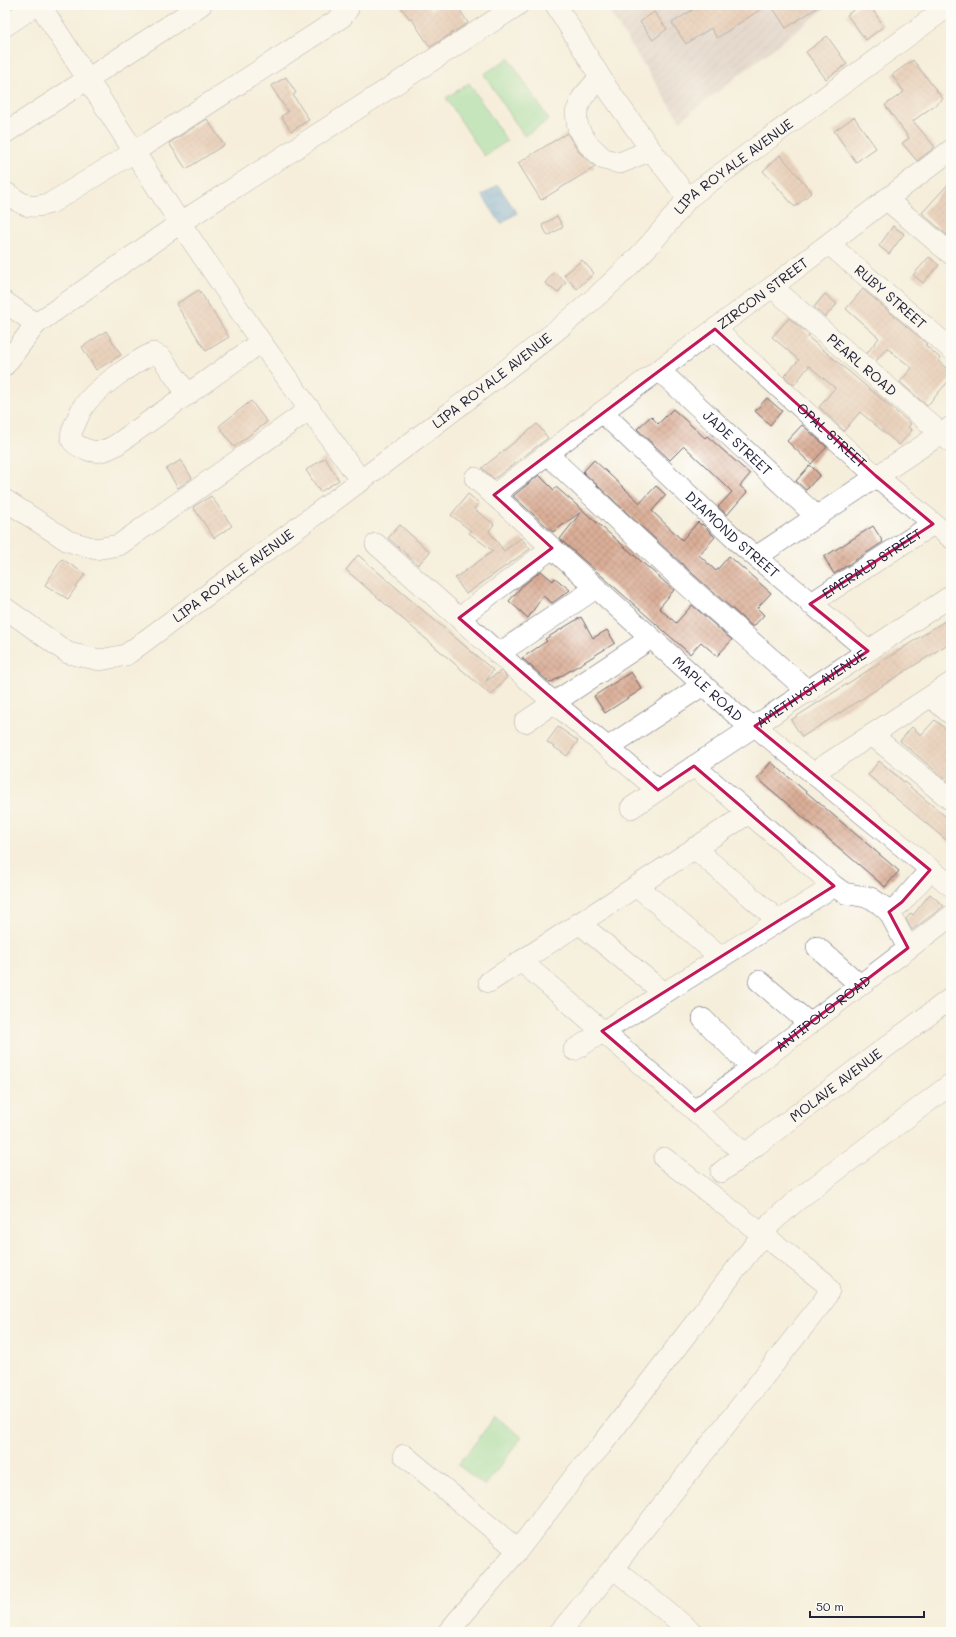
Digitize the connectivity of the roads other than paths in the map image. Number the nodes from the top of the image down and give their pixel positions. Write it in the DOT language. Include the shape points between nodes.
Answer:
graph roads {
  1 [pos="36,5"];
  2 [pos="40,5"];
  3 [pos="201,5"];
  4 [pos="347,5"];
  5 [pos="518,5"];
  6 [pos="556,5"];
  7 [pos="950,5"];
  8 [pos="5,26"];
  9 [pos="600,77"];
  10 [pos="88,79"];
  11 [pos="5,133"];
  12 [pos="650,150"];
  13 [pos="134,152"];
  14 [pos="948,157"];
  15 [pos="5,192"];
  16 [pos="688,198"];
  17 [pos="886,199"];
  18 [pos="180,223"];
  19 [pos="829,244"];
  20 [pos="951,254"];
  21 [pos="772,287"];
  22 [pos="5,302"];
  23 [pos="36,324"];
  24 [pos="716,329"];
  25 [pos="261,342"];
  26 [pos="951,349"];
  27 [pos="5,365"];
  28 [pos="659,370"];
  29 [pos="188,395"];
  30 [pos="310,409"];
  31 [pos="602,412"];
  32 [pos="948,434"];
  33 [pos="547,454"];
  34 [pos="876,476"];
  35 [pos="475,478"];
  36 [pos="361,481"];
  37 [pos="494,495"];
  38 [pos="5,500"];
  39 [pos="816,516"];
  40 [pos="933,524"];
  41 [pos="951,538"];
  42 [pos="376,544"];
  43 [pos="552,548"];
  44 [pos="756,557"];
  45 [pos="596,588"];
  46 [pos="951,596"];
  47 [pos="810,604"];
  48 [pos="5,608"];
  49 [pos="459,618"];
  50 [pos="651,638"];
  51 [pos="868,651"];
  52 [pos="498,654"];
  53 [pos="951,683"];
  54 [pos="703,685"];
  55 [pos="809,692"];
  56 [pos="931,697"];
  57 [pos="553,702"];
  58 [pos="951,714"];
  59 [pos="525,722"];
  60 [pos="755,726"];
  61 [pos="872,735"];
  62 [pos="607,748"];
  63 [pos="694,766"];
  64 [pos="813,773"];
  65 [pos="658,790"];
  66 [pos="951,800"];
  67 [pos="631,808"];
  68 [pos="749,813"];
  69 [pos="694,848"];
  70 [pos="930,870"];
  71 [pos="637,886"];
  72 [pos="834,886"];
  73 [pos="951,886"];
  74 [pos="889,912"];
  75 [pos="951,916"];
  76 [pos="778,921"];
  77 [pos="579,923"];
  78 [pos="817,947"];
  79 [pos="908,948"];
  80 [pos="720,958"];
  81 [pos="521,961"];
  82 [pos="759,981"];
  83 [pos="489,982"];
  84 [pos="860,985"];
  85 [pos="664,993"];
  86 [pos="951,998"];
  87 [pos="703,1019"];
  88 [pos="810,1024"];
  89 [pos="602,1032"];
  90 [pos="574,1050"];
  91 [pos="752,1068"];
  92 [pos="951,1084"];
  93 [pos="695,1111"];
  94 [pos="745,1154"];
  95 [pos="664,1158"];
  96 [pos="721,1172"];
  97 [pos="762,1233"];
  98 [pos="404,1455"];
  99 [pos="518,1550"];
  100 [pos="613,1568"];
  101 [pos="568,1629"];
  102 [pos="448,1632"];
  103 [pos="692,1632"];
  1 -- 8 [label="street"];
  2 -- 10 [label="street"];
  3 -- 10 [label="street"];
  4 -- 13 [label="street" via="348,9 342,17"];
  5 -- 18 [label="street"];
  6 -- 9 [label="street"];
  7 -- 16 [label="street, LIPA ROYALE AVENUE"];
  9 -- 12 [label="street"];
  9 -- 12 [label="street" via="582,98 576,113 578,128 588,144 604,159 620,163"];
  10 -- 11 [label="street"];
  10 -- 13 [label="street"];
  12 -- 16 [label="street"];
  13 -- 15 [label="street" via="51,203 38,207 26,206"];
  13 -- 18 [label="street"];
  14 -- 17 [label="street, ZIRCON STREET"];
  16 -- 36 [label="street, LIPA ROYALE AVENUE" via="658,236 591,302"];
  17 -- 19 [label="street, ZIRCON STREET"];
  17 -- 20 [label="street"];
  18 -- 23 [label="street"];
  18 -- 25 [label="street"];
  19 -- 21 [label="street, ZIRCON STREET"];
  19 -- 26 [label="street, RUBY STREET"];
  21 -- 24 [label="street, ZIRCON STREET"];
  21 -- 32 [label="street, PEARL ROAD"];
  22 -- 23 [label="street"];
  23 -- 27 [label="street"];
  24 -- 28 [label="street, ZIRCON STREET"];
  24 -- 34 [label="street, OPAL STREET"];
  25 -- 29 [label="street"];
  25 -- 30 [label="street"];
  28 -- 31 [label="street, ZIRCON STREET"];
  28 -- 39 [label="street, JADE STREET"];
  29 -- 29 [label="street" via="105,451 93,452 75,445 72,439 71,433 83,407 94,394 153,353 162,358"];
  30 -- 36 [label="street"];
  30 -- 38 [label="street" via="119,545 96,549 68,541"];
  31 -- 33 [label="street, ZIRCON STREET"];
  31 -- 44 [label="street, DIAMOND STREET"];
  32 -- 34 [label="street"];
  33 -- 37 [label="street, ZIRCON STREET"];
  33 -- 55 [label="street" via="693,590"];
  34 -- 39 [label="street"];
  34 -- 40 [label="street, OPAL STREET"];
  35 -- 37 [label="street, MAPLE ROAD"];
  36 -- 48 [label="street, LIPA ROYALE AVENUE" via="126,655 100,660 68,653"];
  37 -- 43 [label="street, MAPLE ROAD"];
  39 -- 44 [label="street"];
  40 -- 41 [label="street, OPAL STREET"];
  40 -- 47 [label="street, EMERALD STREET"];
  42 -- 49 [label="street"];
  43 -- 45 [label="street, MAPLE ROAD"];
  43 -- 49 [label="street"];
  44 -- 47 [label="street, DIAMOND STREET"];
  45 -- 50 [label="street, MAPLE ROAD"];
  45 -- 52 [label="street"];
  46 -- 51 [label="street, AMETHYST AVENUE"];
  47 -- 51 [label="street, DIAMOND STREET"];
  49 -- 52 [label="street"];
  50 -- 54 [label="street, MAPLE ROAD"];
  50 -- 57 [label="street"];
  51 -- 55 [label="street, AMETHYST AVENUE"];
  52 -- 57 [label="street"];
  53 -- 56 [label="street"];
  54 -- 60 [label="street, MAPLE ROAD" via="743,721"];
  54 -- 62 [label="street"];
  55 -- 60 [label="street, AMETHYST AVENUE"];
  56 -- 58 [label="street"];
  56 -- 61 [label="street"];
  57 -- 59 [label="street"];
  57 -- 62 [label="street"];
  60 -- 63 [label="street, AMETHYST AVENUE"];
  60 -- 64 [label="street, MAPLE ROAD"];
  61 -- 64 [label="street"];
  61 -- 66 [label="street"];
  62 -- 65 [label="street"];
  63 -- 65 [label="street, AMETHYST AVENUE"];
  63 -- 68 [label="street"];
  64 -- 70 [label="street, MAPLE ROAD"];
  65 -- 67 [label="street, AMETHYST AVENUE"];
  68 -- 69 [label="street"];
  68 -- 72 [label="street"];
  69 -- 71 [label="street"];
  69 -- 76 [label="street"];
  70 -- 73 [label="street, MAPLE ROAD"];
  70 -- 74 [label="street" via="902,902"];
  71 -- 77 [label="street"];
  71 -- 80 [label="street"];
  72 -- 74 [label="street" via="844,894 871,898"];
  72 -- 76 [label="street"];
  74 -- 79 [label="street"];
  75 -- 79 [label="street, ANTIPOLO ROAD"];
  76 -- 80 [label="street"];
  77 -- 81 [label="street"];
  77 -- 85 [label="street"];
  78 -- 84 [label="street"];
  79 -- 84 [label="street, ANTIPOLO ROAD"];
  80 -- 85 [label="street"];
  81 -- 83 [label="street"];
  81 -- 89 [label="street"];
  82 -- 88 [label="street"];
  84 -- 88 [label="street, ANTIPOLO ROAD"];
  85 -- 89 [label="street"];
  86 -- 94 [label="street, MOLAVE AVENUE"];
  87 -- 91 [label="street"];
  88 -- 91 [label="street, ANTIPOLO ROAD"];
  89 -- 90 [label="street"];
  89 -- 93 [label="street"];
  91 -- 93 [label="street, ANTIPOLO ROAD"];
  92 -- 97 [label="street" via="796,1201"];
  93 -- 94 [label="street"];
  94 -- 96 [label="street, MOLAVE AVENUE"];
  95 -- 97 [label="street"];
  97 -- 99 [label="street" via="601,1446"];
  97 -- 100 [label="street" via="824,1282 829,1290 820,1306"];
  98 -- 99 [label="street"];
  99 -- 102 [label="street"];
  100 -- 101 [label="street"];
  100 -- 103 [label="street"];
}
